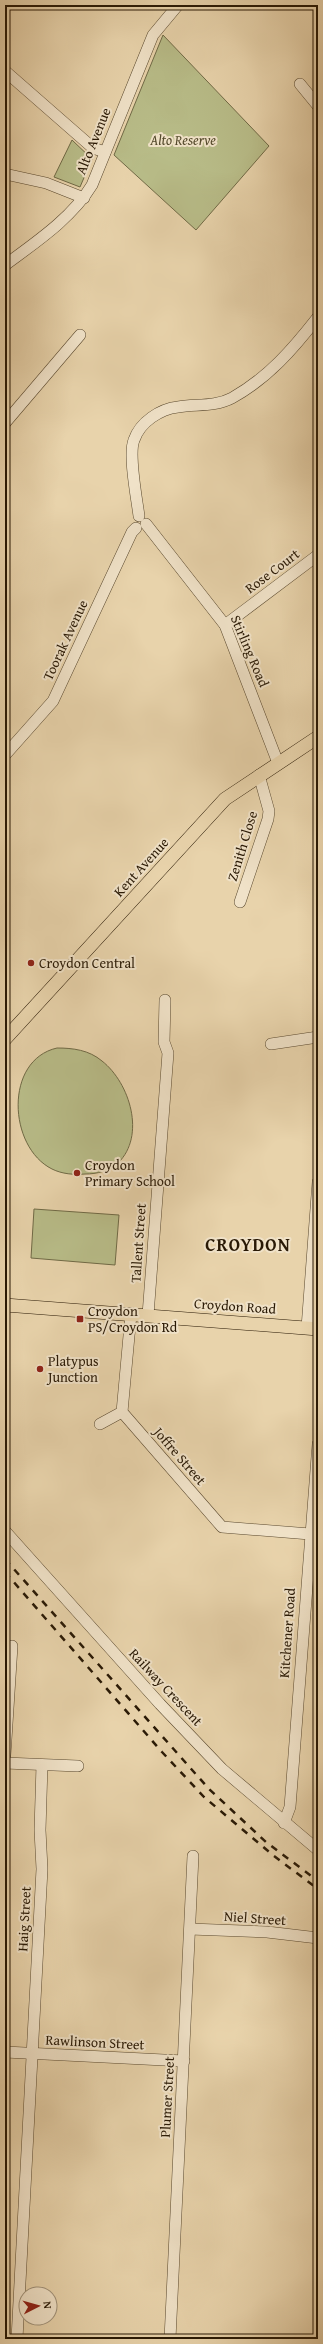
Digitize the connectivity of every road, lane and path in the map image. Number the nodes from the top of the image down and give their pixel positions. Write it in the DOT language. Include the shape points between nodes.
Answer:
graph roads {
  1 [pos="178,5"];
  2 [pos="5,70"];
  3 [pos="300,84"];
  4 [pos="318,106"];
  5 [pos="105,152"];
  6 [pos="5,174"];
  7 [pos="84,198"];
  8 [pos="5,265"];
  9 [pos="318,317"];
  10 [pos="80,335"];
  11 [pos="5,423"];
  12 [pos="140,523"];
  13 [pos="318,555"];
  14 [pos="225,625"];
  15 [pos="318,737"];
  16 [pos="5,755"];
  17 [pos="278,762"];
  18 [pos="259,775"];
  19 [pos="240,902"];
  20 [pos="165,1000"];
  21 [pos="318,1037"];
  22 [pos="5,1039"];
  23 [pos="271,1044"];
  24 [pos="318,1182"];
  25 [pos="5,1305"];
  26 [pos="131,1314"];
  27 [pos="148,1315"];
  28 [pos="313,1328"];
  29 [pos="122,1412"];
  30 [pos="100,1424"];
  31 [pos="318,1444"];
  32 [pos="5,1531"];
  33 [pos="310,1534"];
  34 [pos="12,1646"];
  35 [pos="5,1755"];
  36 [pos="5,1763"];
  37 [pos="42,1764"];
  38 [pos="78,1766"];
  39 [pos="284,1823"];
  40 [pos="318,1850"];
  41 [pos="193,1856"];
  42 [pos="190,1929"];
  43 [pos="318,1938"];
  44 [pos="5,2052"];
  45 [pos="32,2053"];
  46 [pos="184,2061"];
  47 [pos="17,2339"];
  48 [pos="170,2339"];
  1 -- 5 [label="street, Alto Avenue" via="153,35"];
  2 -- 5 [label="street" via="93,148"];
  3 -- 4 [label="street"];
  5 -- 7 [label="street, Alto Avenue"];
  6 -- 7 [label="street" via="46,183"];
  7 -- 8 [label="street, Alto Avenue" via="62,220"];
  9 -- 12 [label="street" via="287,356 266,375 231,398 204,406 178,407 162,411 150,419 138,433 132,449"];
  10 -- 11 [label="street"];
  12 -- 14 [label="street, Stirling Road"];
  12 -- 16 [label="street, Toorak Avenue" via="132,532 53,701"];
  13 -- 14 [label="street, Rose Court"];
  14 -- 17 [label="street, Stirling Road"];
  15 -- 17 [label="main road, Kent Avenue"];
  17 -- 18 [label="main road, Kent Avenue"];
  18 -- 19 [label="street, Zenith Close" via="269,811 268,819"];
  18 -- 22 [label="main road, Kent Avenue" via="225,798"];
  20 -- 27 [label="street, Tallent Street" via="164,1042 168,1053"];
  21 -- 23 [label="street"];
  24 -- 28 [label="street"];
  25 -- 26 [label="main road, Croydon Road"];
  26 -- 27 [label="main road, Croydon Road"];
  26 -- 29 [label="street"];
  27 -- 28 [label="main road, Croydon Road"];
  29 -- 30 [label="street"];
  29 -- 33 [label="street, Joffre Street" via="222,1526"];
  31 -- 33 [label="street, Kitchener Road"];
  32 -- 39 [label="street, Railway Crescent" via="196,1742 222,1769"];
  33 -- 39 [label="street, Kitchener Road" via="290,1807"];
  34 -- 35 [label="street"];
  36 -- 37 [label="street"];
  37 -- 38 [label="street"];
  37 -- 45 [label="street, Haig Street" via="42,1869"];
  39 -- 40 [label="street, Railway Crescent"];
  41 -- 42 [label="street, Plumer Street"];
  42 -- 43 [label="street, Niel Street" via="266,1932"];
  42 -- 46 [label="street, Plumer Street"];
  44 -- 45 [label="street, Rawlinson Street"];
  45 -- 46 [label="street, Rawlinson Street"];
  45 -- 47 [label="street, Haig Street"];
  46 -- 48 [label="street, Plumer Street"];
}
